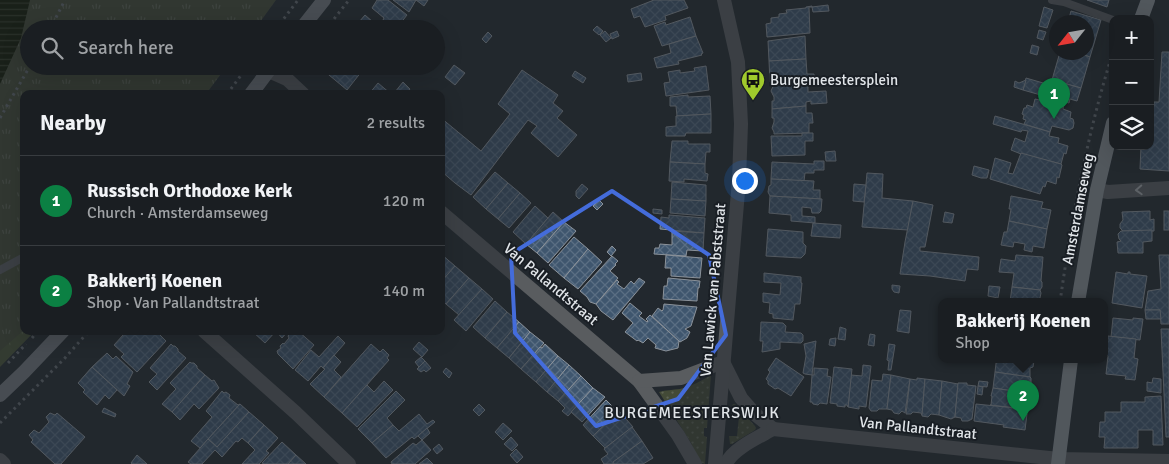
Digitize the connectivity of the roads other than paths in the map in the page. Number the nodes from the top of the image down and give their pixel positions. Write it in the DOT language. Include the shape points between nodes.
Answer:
graph roads {
  1 [pos="324,0"];
  2 [pos="724,0"];
  3 [pos="1052,0"];
  4 [pos="1148,0"];
  5 [pos="1142,15"];
  6 [pos="1109,19"];
  7 [pos="308,20"];
  8 [pos="266,75"];
  9 [pos="280,75"];
  10 [pos="255,90"];
  11 [pos="298,90"];
  12 [pos="1109,140"];
  13 [pos="1169,188"];
  14 [pos="1097,190"];
  15 [pos="445,215"];
  16 [pos="20,259"];
  17 [pos="0,270"];
  18 [pos="1079,298"];
  19 [pos="59,335"];
  20 [pos="208,335"];
  21 [pos="723,362"];
  22 [pos="1071,363"];
  23 [pos="639,381"];
  24 [pos="0,395"];
  25 [pos="774,429"];
  26 [pos="0,460"];
  27 [pos="1169,461"];
  28 [pos="1059,462"];
  29 [pos="4,464"];
  30 [pos="349,464"];
  31 [pos="694,464"];
  32 [pos="714,464"];
  33 [pos="726,464"];
  1 -- 7 [label="main road"];
  2 -- 21 [label="street, Van Lawick van Pabststraat" via="738,62 741,124 740,180"];
  3 -- 6 [label="lane"];
  4 -- 5 [label="main road"];
  8 -- 10 [label="main road"];
  9 -- 11 [label="street"];
  12 -- 14 [label="main road, Amsterdamseweg"];
  13 -- 14 [label="street, one-way"];
  14 -- 18 [label="main road, Amsterdamseweg"];
  15 -- 23 [label="street, Van Pallandtstraat"];
  16 -- 17 [label="lane"];
  19 -- 24 [label="main road"];
  20 -- 30 [label="street"];
  21 -- 23 [label="street" via="681,378"];
  21 -- 25 [label="street" via="742,398"];
  21 -- 32 [label="street, Van Lawick van Pabststraat"];
  22 -- 28 [label="main road"];
  23 -- 31 [label="street, Van Pallandtstraat" via="678,435"];
  25 -- 28 [label="street, Van Pallandtstraat"];
  25 -- 33 [label="street" via="737,452"];
  26 -- 29 [label="street"];
  27 -- 28 [label="street, Van Pallandtstraat"];
}
